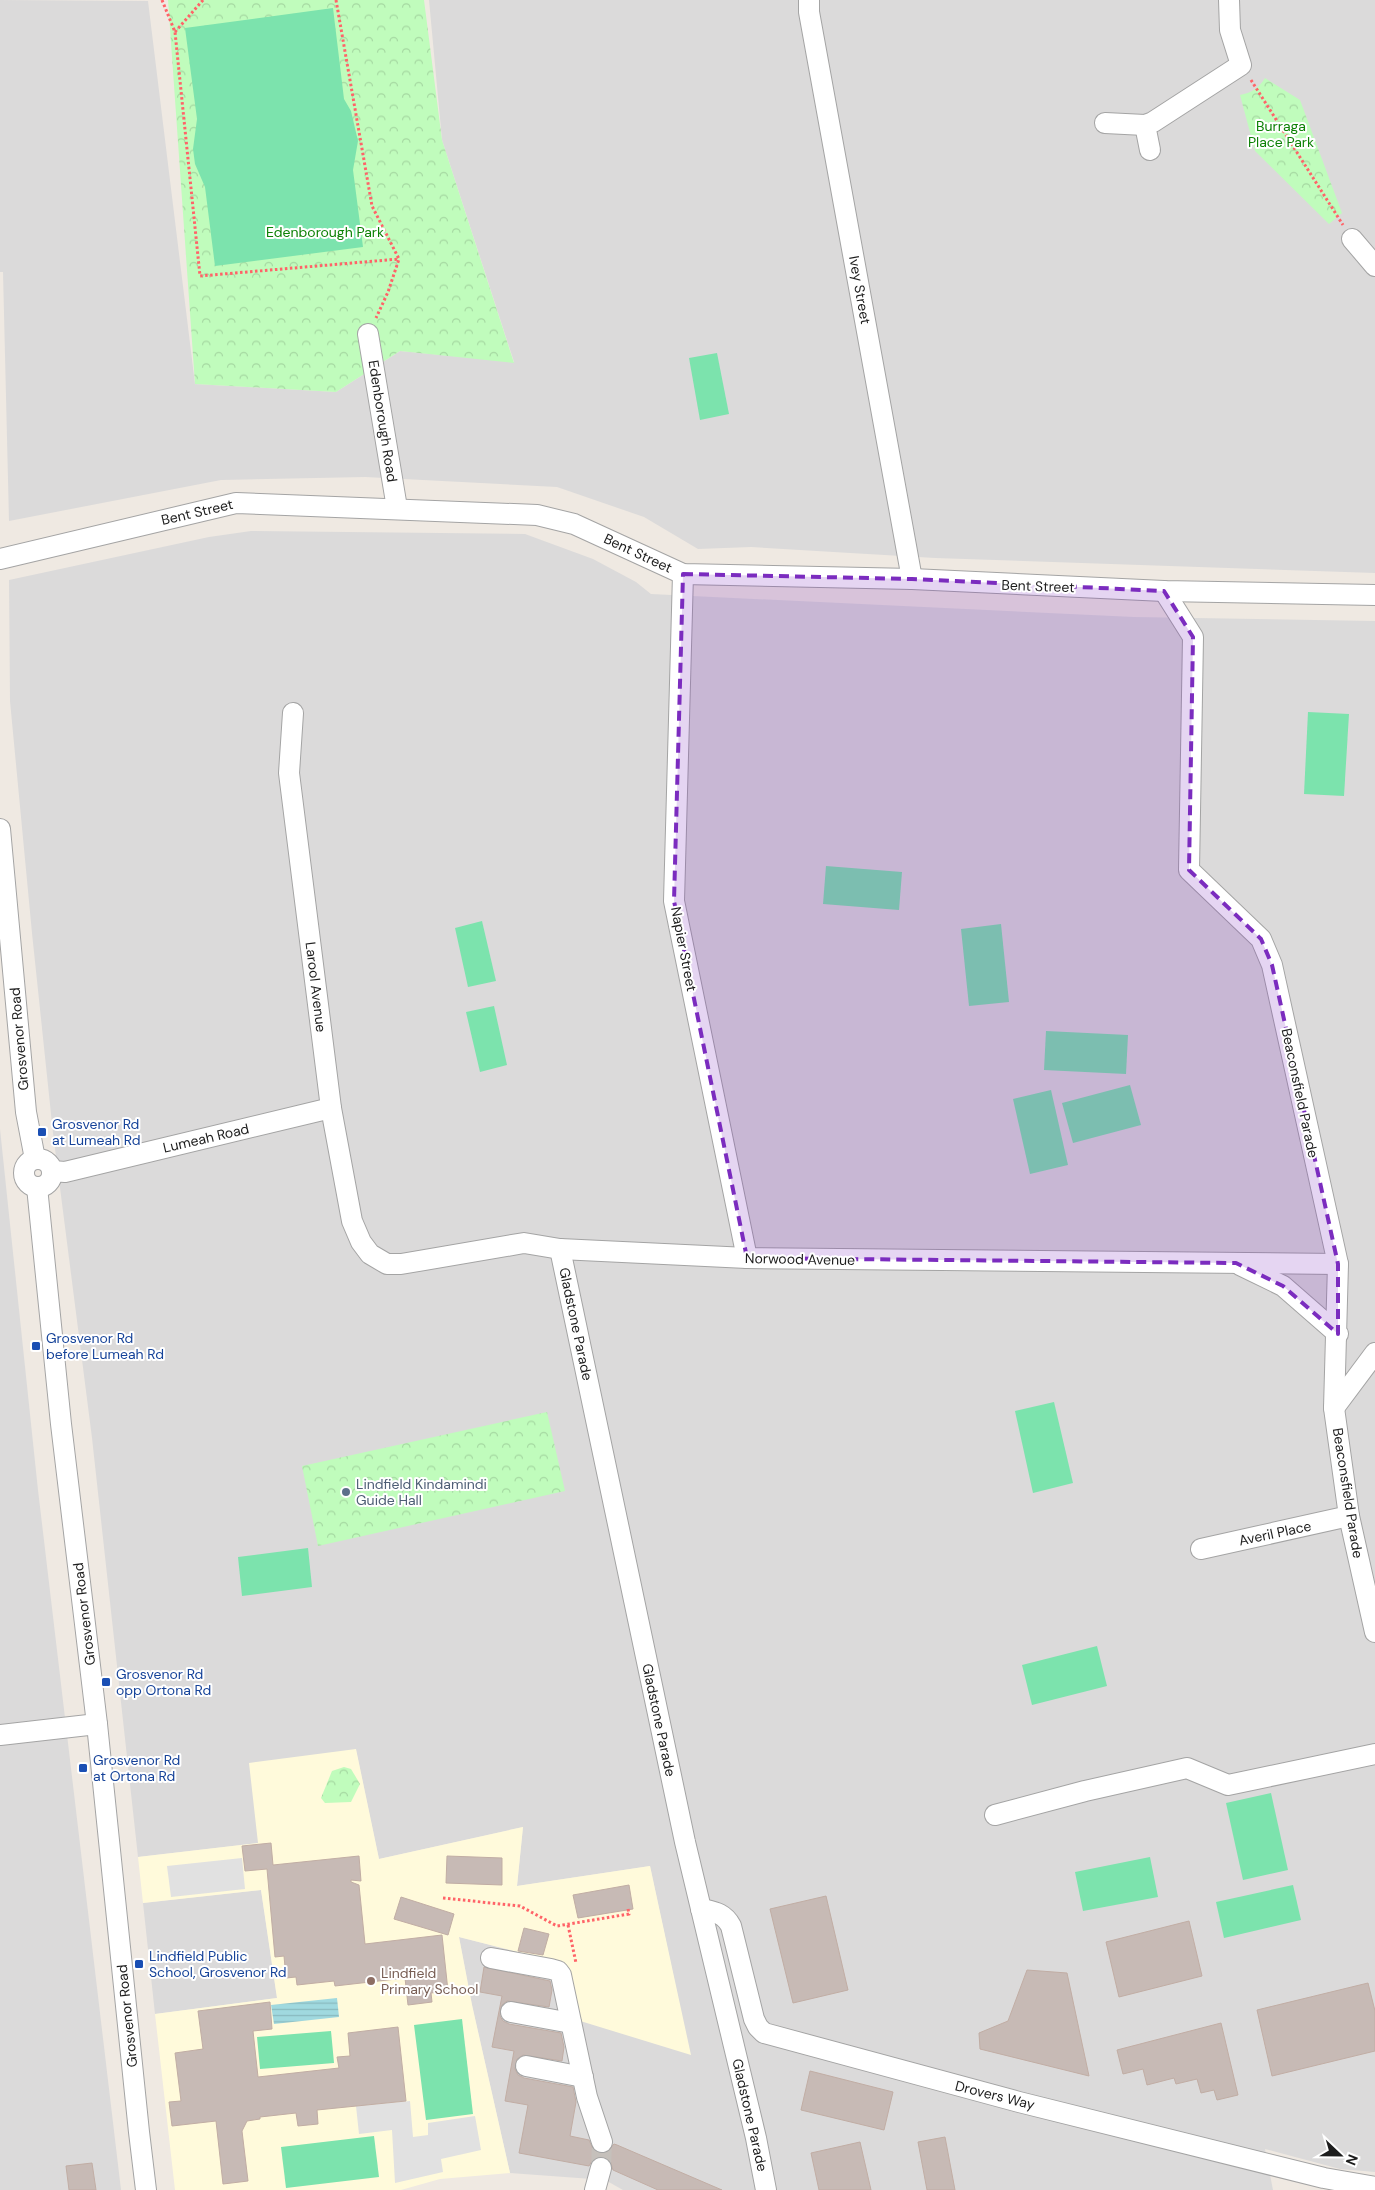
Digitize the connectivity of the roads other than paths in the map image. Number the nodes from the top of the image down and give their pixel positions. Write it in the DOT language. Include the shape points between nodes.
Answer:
graph roads {
  1 [pos="809,0"];
  2 [pos="1229,0"];
  3 [pos="1105,123"];
  4 [pos="1145,125"];
  5 [pos="1150,150"];
  6 [pos="1352,238"];
  7 [pos="1375,266"];
  8 [pos="368,334"];
  9 [pos="397,508"];
  10 [pos="0,559"];
  11 [pos="683,574"];
  12 [pos="912,579"];
  13 [pos="1164,592"];
  14 [pos="1375,595"];
  15 [pos="293,713"];
  16 [pos="0,829"];
  17 [pos="331,1108"];
  18 [pos="35,1159"];
  19 [pos="52,1171"];
  20 [pos="37,1187"];
  21 [pos="560,1249"];
  22 [pos="370,1254"];
  23 [pos="747,1258"];
  24 [pos="1236,1263"];
  25 [pos="1338,1264"];
  26 [pos="1338,1334"];
  27 [pos="1375,1353"];
  28 [pos="1334,1408"];
  29 [pos="1349,1516"];
  30 [pos="1201,1549"];
  31 [pos="1375,1632"];
  32 [pos="97,1724"];
  33 [pos="0,1735"];
  34 [pos="1375,1754"];
  35 [pos="994,1815"];
  36 [pos="701,1909"];
  37 [pos="491,1958"];
  38 [pos="511,2012"];
  39 [pos="571,2023"];
  40 [pos="526,2066"];
  41 [pos="583,2077"];
  42 [pos="602,2142"];
  43 [pos="601,2168"];
  44 [pos="1375,2187"];
  45 [pos="146,2190"];
  46 [pos="595,2190"];
  47 [pos="766,2190"];
  1 -- 12 [label="street, Ivey Street"];
  2 -- 4 [label="street" via="1230,30 1242,65"];
  3 -- 4 [label="street"];
  4 -- 5 [label="street"];
  6 -- 7 [label="street"];
  8 -- 9 [label="street, Edenborough Road"];
  9 -- 10 [label="street, Bent Street" via="236,503"];
  9 -- 11 [label="street, Bent Street" via="537,514 574,524"];
  11 -- 12 [label="street, Bent Street"];
  11 -- 23 [label="street, Napier Street" via="674,901"];
  12 -- 13 [label="street, Bent Street"];
  13 -- 14 [label="street, Bent Street"];
  13 -- 25 [label="street, Beaconsfield Parade" via="1193,637 1189,870 1262,939 1272,965"];
  15 -- 17 [label="street, Larool Avenue" via="288,773"];
  16 -- 18 [label="street, Grosvenor Road" via="26,1112"];
  17 -- 19 [label="street, Lumeah Road" via="65,1172"];
  17 -- 22 [label="street, Larool Avenue" via="352,1221"];
  18 -- 19 [label="street" via="44,1160"];
  18 -- 20 [label="street" via="28,1163 24,1176"];
  19 -- 20 [label="street" via="46,1184"];
  20 -- 32 [label="street, Grosvenor Road"];
  21 -- 22 [label="street, Norwood Avenue" via="524,1243 400,1264 387,1264"];
  21 -- 23 [label="street, Norwood Avenue"];
  21 -- 36 [label="street, Gladstone Parade"];
  23 -- 24 [label="street, Norwood Avenue"];
  24 -- 25 [label="street, Norwood Avenue"];
  24 -- 26 [label="street, Norwood Avenue" via="1283,1286"];
  25 -- 26 [label="street, Beaconsfield Parade"];
  26 -- 28 [label="street, Beaconsfield Parade"];
  27 -- 28 [label="street"];
  28 -- 29 [label="street, Beaconsfield Parade"];
  29 -- 30 [label="street, Averil Place"];
  29 -- 31 [label="street, Beaconsfield Parade"];
  32 -- 33 [label="street"];
  32 -- 45 [label="street, Grosvenor Road"];
  34 -- 35 [label="street" via="1228,1785 1187,1768"];
  36 -- 44 [label="street, Drovers Way" via="720,1914 731,1926 754,2019 764,2034 1324,2178"];
  36 -- 47 [label="street, Gladstone Parade"];
  37 -- 39 [label="street" via="558,1971"];
  38 -- 39 [label="street"];
  39 -- 41 [label="street"];
  40 -- 41 [label="street"];
  41 -- 42 [label="street"];
  43 -- 46 [label="street"];
}
